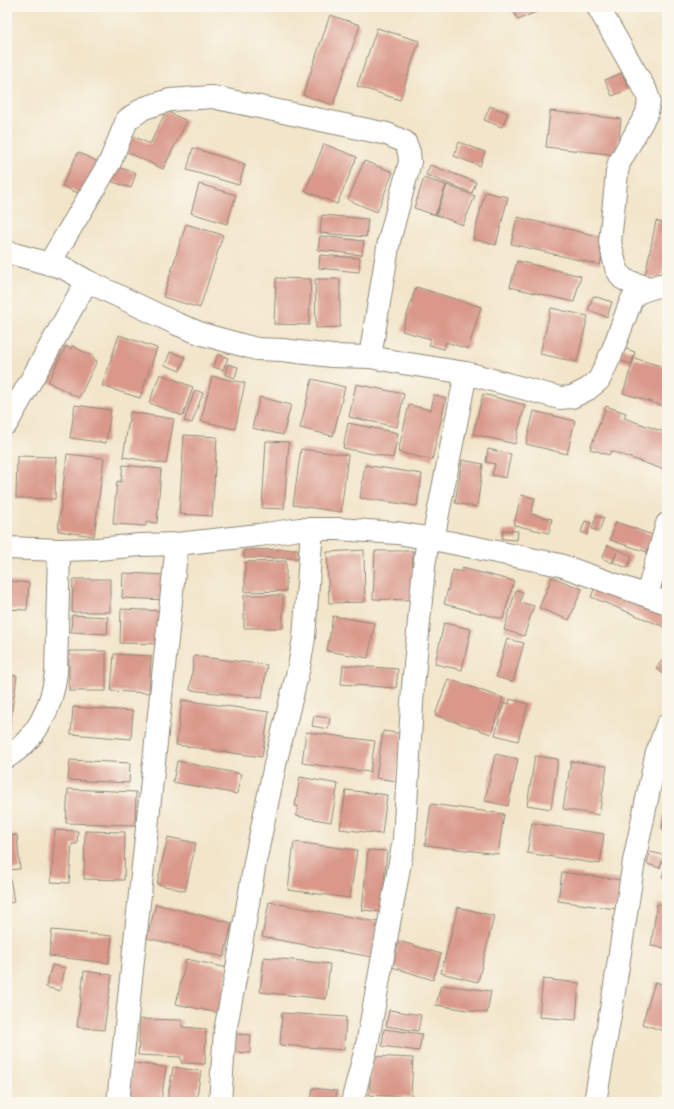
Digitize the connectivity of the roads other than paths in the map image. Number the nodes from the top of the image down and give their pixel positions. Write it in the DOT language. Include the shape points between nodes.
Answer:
graph roads {
  1 [pos="598,7"];
  2 [pos="7,252"];
  3 [pos="49,264"];
  4 [pos="87,282"];
  5 [pos="658,288"];
  6 [pos="370,357"];
  7 [pos="466,373"];
  8 [pos="7,423"];
  9 [pos="667,524"];
  10 [pos="312,529"];
  11 [pos="430,538"];
  12 [pos="177,544"];
  13 [pos="7,548"];
  14 [pos="59,550"];
  15 [pos="646,595"];
  16 [pos="667,603"];
  17 [pos="667,725"];
  18 [pos="7,757"];
  19 [pos="118,1102"];
  20 [pos="220,1102"];
  21 [pos="352,1102"];
  22 [pos="595,1102"];
  1 -- 5 [label="street" via="649,100 647,113 619,163 610,242 616,268 622,278"];
  2 -- 3 [label="street"];
  3 -- 4 [label="street" via="64,268"];
  3 -- 6 [label="street" via="110,162 127,120 144,108 170,100 212,97 387,134 404,142 410,162 389,241"];
  4 -- 6 [label="street" via="177,324 238,344 257,349"];
  4 -- 8 [label="street"];
  5 -- 7 [label="street" via="637,293 631,301 599,380 572,397 544,395"];
  6 -- 7 [label="street"];
  7 -- 11 [label="street"];
  9 -- 15 [label="street"];
  10 -- 11 [label="street" via="360,530"];
  10 -- 12 [label="street"];
  10 -- 20 [label="street" via="304,638 255,862 225,1031"];
  11 -- 15 [label="street" via="560,565"];
  11 -- 21 [label="street" via="424,568 413,687 404,840 367,1045"];
  12 -- 14 [label="street"];
  12 -- 19 [label="street"];
  13 -- 14 [label="street"];
  14 -- 18 [label="street" via="54,690 41,724 28,740"];
  15 -- 16 [label="street"];
  17 -- 22 [label="street" via="656,756 634,861"];
}
